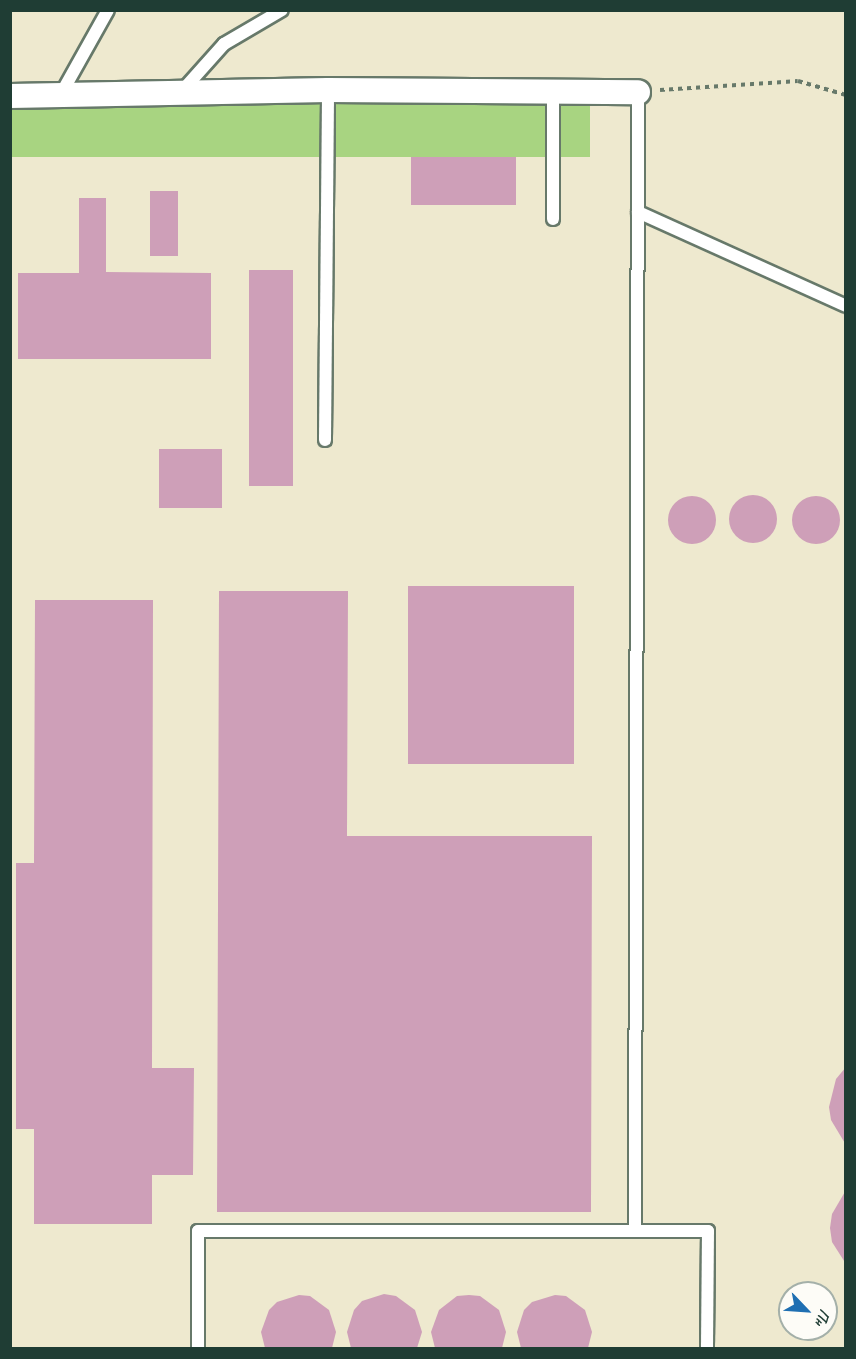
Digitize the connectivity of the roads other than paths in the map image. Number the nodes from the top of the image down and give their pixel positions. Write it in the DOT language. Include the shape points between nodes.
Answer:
graph roads {
  1 [pos="108,10"];
  2 [pos="282,10"];
  3 [pos="328,90"];
  4 [pos="182,92"];
  5 [pos="638,92"];
  6 [pos="553,93"];
  7 [pos="61,94"];
  8 [pos="10,96"];
  9 [pos="638,212"];
  10 [pos="553,219"];
  11 [pos="846,306"];
  12 [pos="325,440"];
  13 [pos="635,1231"];
  14 [pos="198,1348"];
  15 [pos="707,1348"];
  1 -- 7 [label="lane"];
  2 -- 4 [label="lane" via="224,44"];
  3 -- 4 [label="street"];
  3 -- 6 [label="street"];
  3 -- 12 [label="lane"];
  4 -- 7 [label="street"];
  5 -- 6 [label="street"];
  5 -- 9 [label="lane"];
  6 -- 10 [label="lane"];
  7 -- 8 [label="street"];
  9 -- 11 [label="lane"];
  9 -- 13 [label="lane"];
  13 -- 14 [label="lane" via="198,1231"];
  13 -- 15 [label="lane" via="708,1231"];
}
